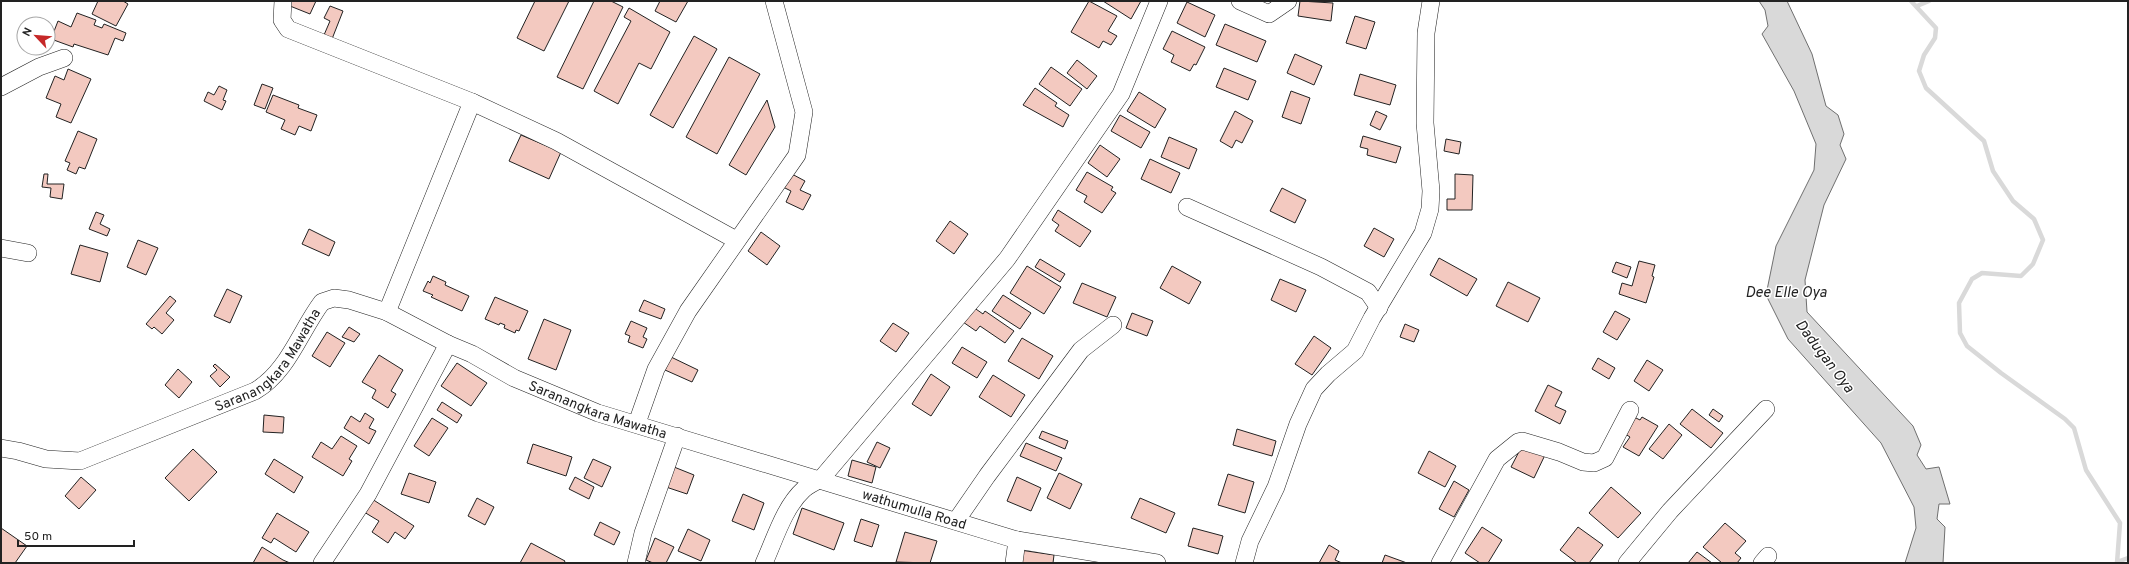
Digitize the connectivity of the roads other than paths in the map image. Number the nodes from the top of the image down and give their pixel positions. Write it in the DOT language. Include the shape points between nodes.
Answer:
graph roads {
  1 [pos="283,1"];
  2 [pos="774,1"];
  3 [pos="1159,1"];
  4 [pos="1240,1"];
  5 [pos="1288,1"];
  6 [pos="1431,1"];
  7 [pos="64,58"];
  8 [pos="1,87"];
  9 [pos="472,102"];
  10 [pos="1187,207"];
  11 [pos="736,240"];
  12 [pos="1,248"];
  13 [pos="28,253"];
  14 [pos="1378,308"];
  15 [pos="386,312"];
  16 [pos="1113,325"];
  17 [pos="448,344"];
  18 [pos="1766,409"];
  19 [pos="1630,410"];
  20 [pos="637,423"];
  21 [pos="677,436"];
  22 [pos="1,448"];
  23 [pos="820,479"];
  24 [pos="956,521"];
  25 [pos="1017,540"];
  26 [pos="322,563"];
  27 [pos="636,563"];
  28 [pos="764,563"];
  29 [pos="1014,563"];
  30 [pos="1157,563"];
  31 [pos="1244,563"];
  32 [pos="1440,563"];
  33 [pos="1627,563"];
  1 -- 9 [label="street" via="282,20 288,29"];
  2 -- 11 [label="street" via="804,112 797,155"];
  3 -- 23 [label="street" via="1120,94 1007,259"];
  4 -- 5 [label="street" via="1269,14"];
  6 -- 14 [label="street" via="1426,33 1425,123 1431,191 1430,209 1423,233"];
  7 -- 8 [label="street" via="39,67"];
  9 -- 11 [label="street" via="556,141"];
  9 -- 15 [label="street"];
  10 -- 14 [label="street" via="1321,266 1368,292"];
  11 -- 20 [label="street" via="688,311 656,369"];
  12 -- 13 [label="street"];
  14 -- 31 [label="street" via="1355,351 1314,389 1298,424 1276,486 1250,541"];
  15 -- 17 [label="street, Saranangkara Mawatha"];
  15 -- 22 [label="street, Saranangkara Mawatha" via="349,300 334,298 322,302 278,373 268,384 80,461 46,459"];
  16 -- 24 [label="street" via="1081,350"];
  17 -- 20 [label="street, Saranangkara Mawatha" via="472,354 514,378 598,413"];
  17 -- 26 [label="street" via="368,494"];
  18 -- 33 [label="street" via="1670,511"];
  19 -- 32 [label="street" via="1605,458 1594,463 1522,441 1511,447 1497,459"];
  20 -- 21 [label="street, Saranangkara Mawatha"];
  21 -- 23 [label="street, wathumulla Road"];
  21 -- 27 [label="street" via="643,533"];
  23 -- 24 [label="street, wathumulla Road"];
  23 -- 28 [label="street" via="804,489 791,507"];
  24 -- 25 [label="street, wathumulla Road"];
  25 -- 29 [label="street"];
  25 -- 30 [label="street, wathumulla Road"];
}
